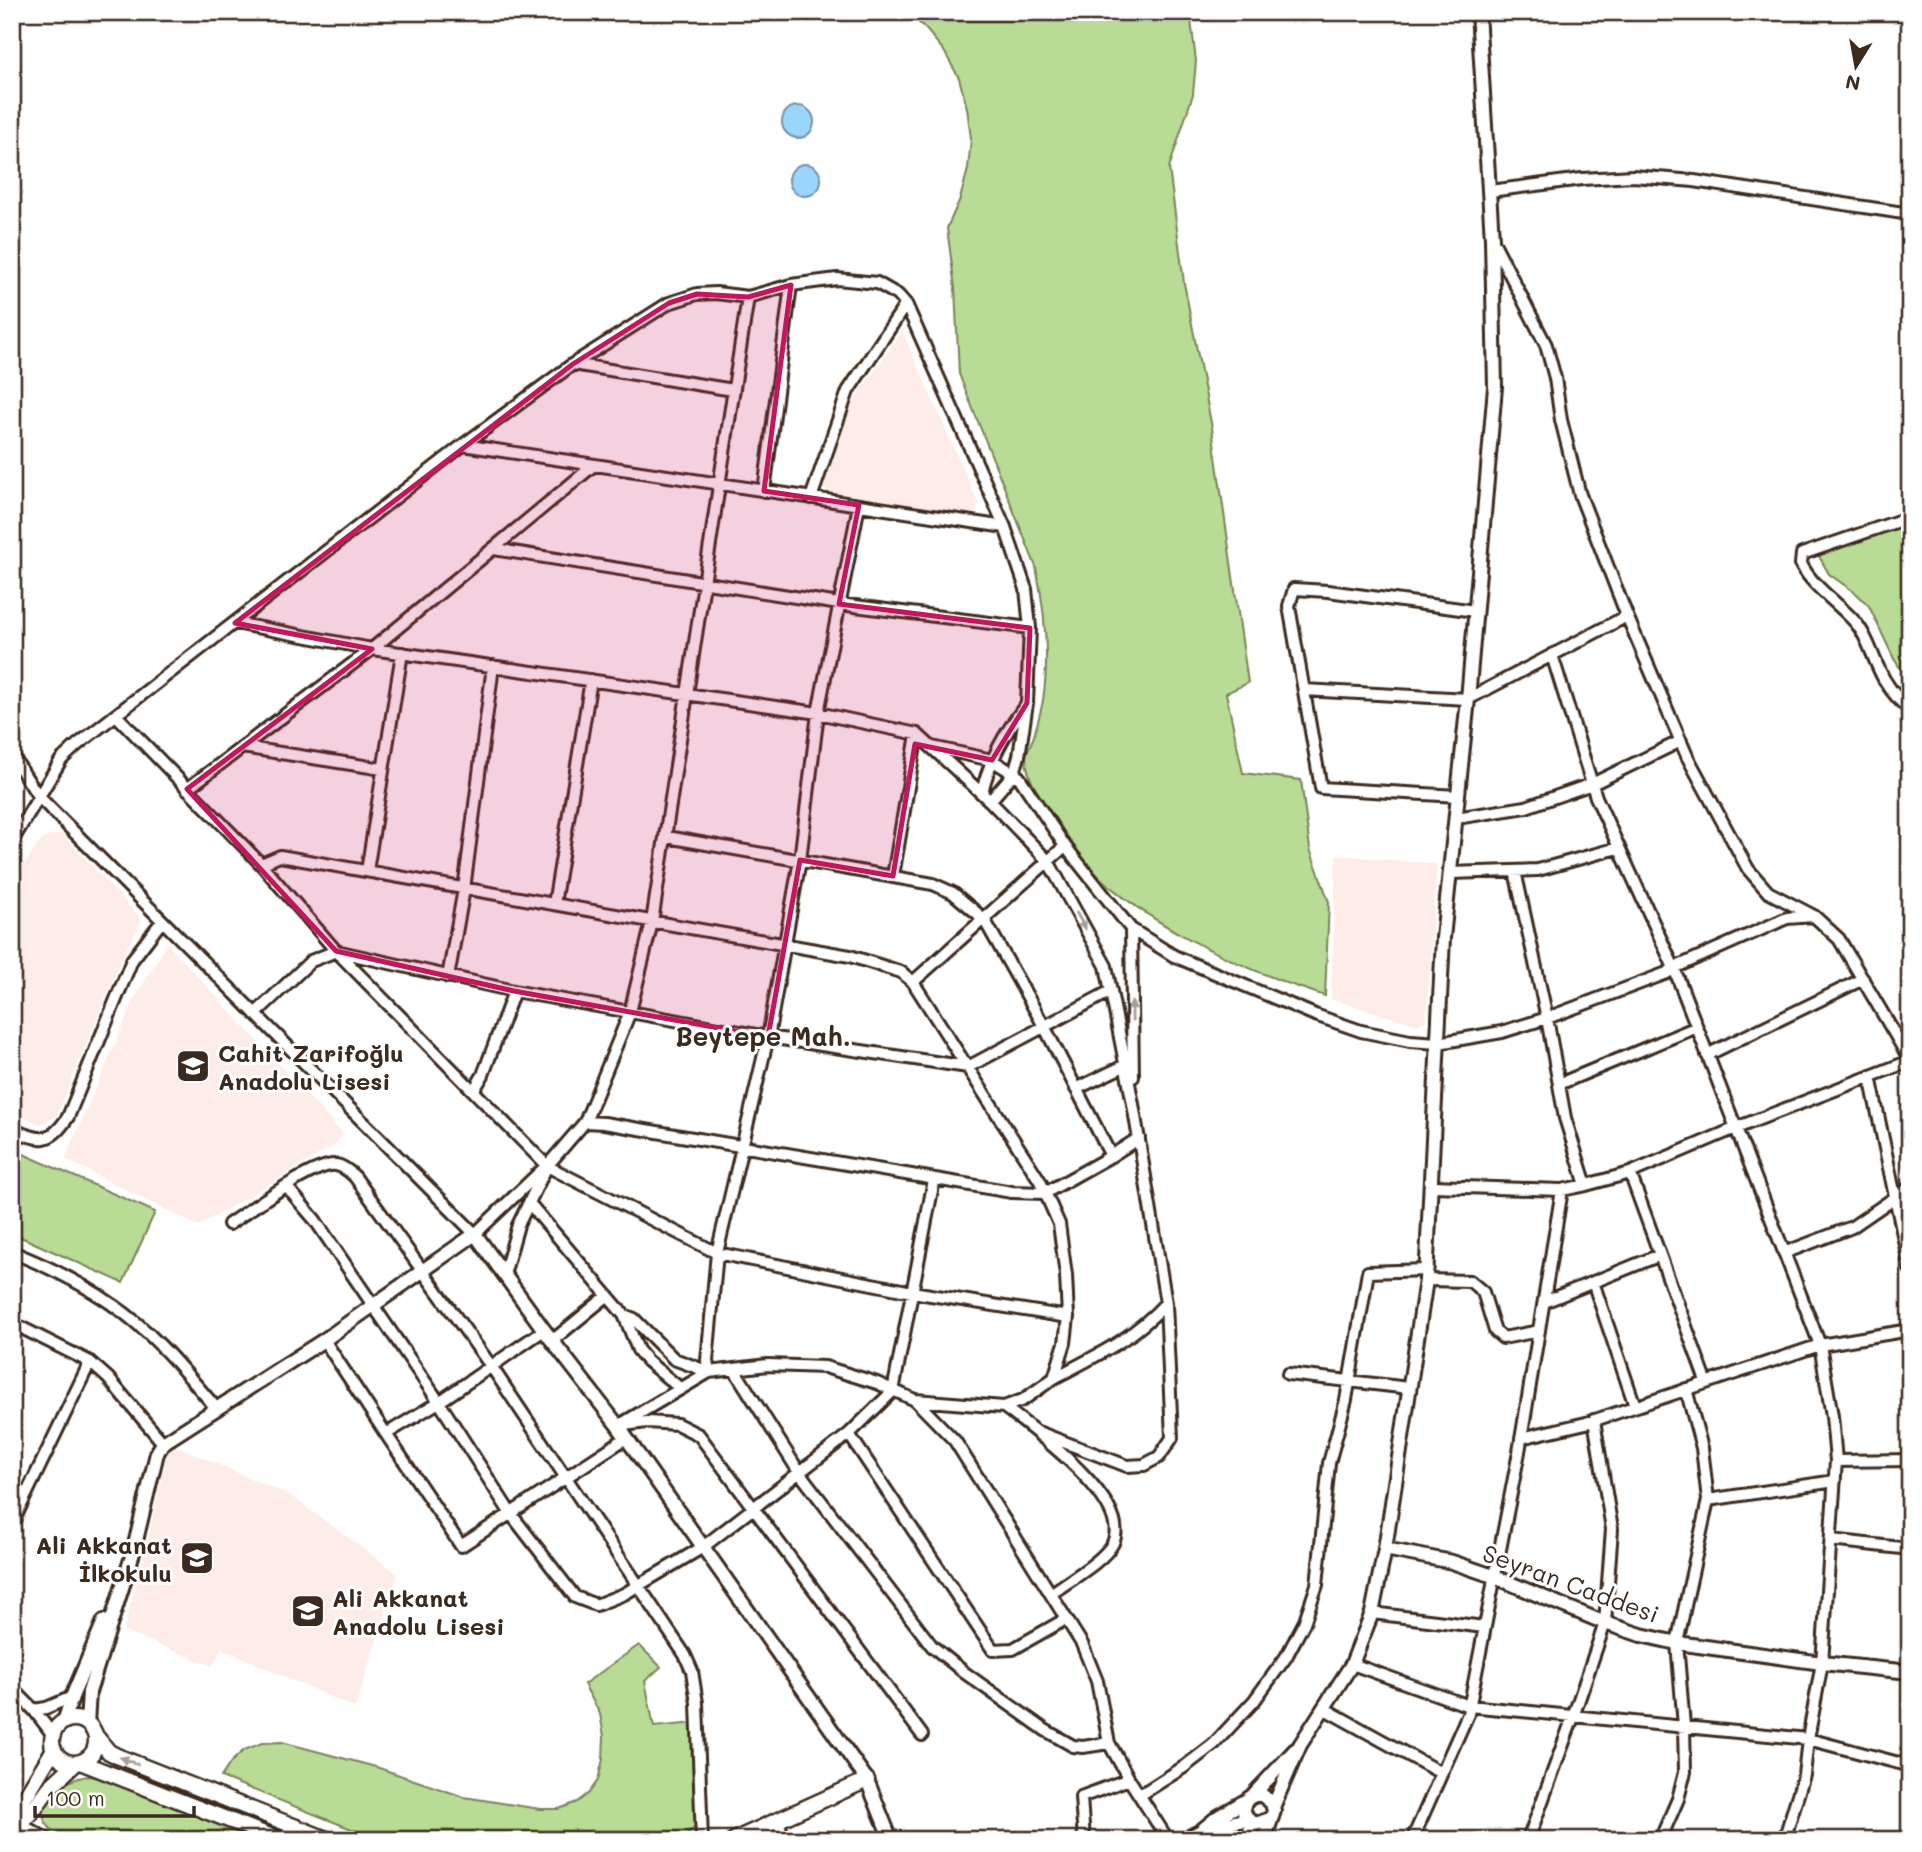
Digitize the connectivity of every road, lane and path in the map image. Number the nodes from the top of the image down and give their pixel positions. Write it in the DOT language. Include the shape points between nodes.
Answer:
graph roads {
  1 [pos="1478,12"];
  2 [pos="1490,191"];
  3 [pos="1910,214"];
  4 [pos="1492,239"];
  5 [pos="792,285"];
  6 [pos="748,297"];
  7 [pos="906,304"];
  8 [pos="573,364"];
  9 [pos="733,390"];
  10 [pos="463,445"];
  11 [pos="594,465"];
  12 [pos="719,484"];
  13 [pos="764,491"];
  14 [pos="811,498"];
  15 [pos="859,505"];
  16 [pos="1910,517"];
  17 [pos="1005,527"];
  18 [pos="494,549"];
  19 [pos="705,581"];
  20 [pos="839,604"];
  21 [pos="1475,611"];
  22 [pos="1627,615"];
  23 [pos="235,623"];
  24 [pos="1030,628"];
  25 [pos="372,649"];
  26 [pos="402,653"];
  27 [pos="1552,655"];
  28 [pos="493,666"];
  29 [pos="591,680"];
  30 [pos="1304,690"];
  31 [pos="688,693"];
  32 [pos="1468,699"];
  33 [pos="1027,703"];
  34 [pos="1910,710"];
  35 [pos="818,713"];
  36 [pos="117,716"];
  37 [pos="917,734"];
  38 [pos="1681,741"];
  39 [pos="242,747"];
  40 [pos="931,747"];
  41 [pos="12,755"];
  42 [pos="992,760"];
  43 [pos="383,769"];
  44 [pos="1014,773"];
  45 [pos="1592,784"];
  46 [pos="187,789"];
  47 [pos="38,796"];
  48 [pos="1458,796"];
  49 [pos="986,797"];
  50 [pos="1456,818"];
  51 [pos="667,837"];
  52 [pos="12,841"];
  53 [pos="1065,846"];
  54 [pos="1618,848"];
  55 [pos="800,860"];
  56 [pos="1048,861"];
  57 [pos="261,864"];
  58 [pos="367,871"];
  59 [pos="1515,871"];
  60 [pos="1450,873"];
  61 [pos="893,876"];
  62 [pos="464,889"];
  63 [pos="554,904"];
  64 [pos="1814,916"];
  65 [pos="984,919"];
  66 [pos="162,921"];
  67 [pos="653,922"];
  68 [pos="1131,929"];
  69 [pos="785,944"];
  70 [pos="336,951"];
  71 [pos="1674,968"];
  72 [pos="448,977"];
  73 [pos="1863,979"];
  74 [pos="913,982"];
  75 [pos="1111,991"];
  76 [pos="514,992"];
  77 [pos="630,1012"];
  78 [pos="255,1014"];
  79 [pos="1547,1018"];
  80 [pos="1044,1026"];
  81 [pos="1697,1027"];
  82 [pos="768,1037"];
  83 [pos="1438,1043"];
  84 [pos="1707,1055"];
  85 [pos="1910,1061"];
  86 [pos="1126,1065"];
  87 [pos="968,1067"];
  88 [pos="1870,1076"];
  89 [pos="1559,1084"];
  90 [pos="1076,1089"];
  91 [pos="474,1090"];
  92 [pos="1133,1104"];
  93 [pos="585,1122"];
  94 [pos="1736,1128"];
  95 [pos="12,1129"];
  96 [pos="1139,1138"];
  97 [pos="743,1145"];
  98 [pos="1111,1156"];
  99 [pos="547,1166"];
  100 [pos="1630,1173"];
  101 [pos="934,1180"];
  102 [pos="1586,1185"];
  103 [pos="286,1186"];
  104 [pos="1432,1186"];
  105 [pos="1910,1187"];
  106 [pos="1562,1190"];
  107 [pos="1045,1193"];
  108 [pos="1896,1195"];
  109 [pos="529,1203"];
  110 [pos="229,1224"];
  111 [pos="475,1234"];
  112 [pos="12,1252"];
  113 [pos="718,1253"];
  114 [pos="1784,1253"];
  115 [pos="1660,1255"];
  116 [pos="1910,1269"];
  117 [pos="423,1271"];
  118 [pos="504,1275"];
  119 [pos="1426,1275"];
  120 [pos="1593,1282"];
  121 [pos="912,1292"];
  122 [pos="607,1296"];
  123 [pos="1544,1302"];
  124 [pos="1166,1303"];
  125 [pos="372,1306"];
  126 [pos="624,1315"];
  127 [pos="1068,1317"];
  128 [pos="12,1323"];
  129 [pos="1910,1330"];
  130 [pos="1539,1331"];
  131 [pos="548,1335"];
  132 [pos="324,1339"];
  133 [pos="1820,1345"];
  134 [pos="90,1362"];
  135 [pos="491,1366"];
  136 [pos="734,1369"];
  137 [pos="709,1372"];
  138 [pos="1288,1374"];
  139 [pos="1054,1378"];
  140 [pos="1349,1381"];
  141 [pos="1706,1381"];
  142 [pos="1409,1388"];
  143 [pos="681,1389"];
  144 [pos="1686,1389"];
  145 [pos="893,1391"];
  146 [pos="915,1400"];
  147 [pos="439,1402"];
  148 [pos="1635,1406"];
  149 [pos="1004,1407"];
  150 [pos="216,1408"];
  151 [pos="1594,1420"];
  152 [pos="618,1426"];
  153 [pos="1035,1431"];
  154 [pos="386,1434"];
  155 [pos="849,1434"];
  156 [pos="626,1438"];
  157 [pos="1521,1438"];
  158 [pos="163,1443"];
  159 [pos="1910,1460"];
  160 [pos="1836,1461"];
  161 [pos="799,1472"];
  162 [pos="566,1478"];
  163 [pos="1835,1481"];
  164 [pos="1707,1500"];
  165 [pos="752,1508"];
  166 [pos="511,1514"];
  167 [pos="12,1524"];
  168 [pos="1831,1540"];
  169 [pos="703,1547"];
  170 [pos="1385,1549"];
  171 [pos="1910,1549"];
  172 [pos="133,1553"];
  173 [pos="1493,1576"];
  174 [pos="638,1586"];
  175 [pos="1051,1594"];
  176 [pos="1372,1613"];
  177 [pos="1066,1619"];
  178 [pos="1605,1623"];
  179 [pos="1484,1627"];
  180 [pos="1677,1643"];
  181 [pos="1822,1663"];
  182 [pos="1352,1664"];
  183 [pos="1910,1672"];
  184 [pos="12,1688"];
  185 [pos="72,1697"];
  186 [pos="1469,1706"];
  187 [pos="1324,1708"];
  188 [pos="34,1710"];
  189 [pos="1573,1717"];
  190 [pos="64,1722"];
  191 [pos="1684,1726"];
  192 [pos="91,1729"];
  193 [pos="922,1735"];
  194 [pos="1808,1739"];
  195 [pos="54,1742"];
  196 [pos="1109,1743"];
  197 [pos="1300,1745"];
  198 [pos="78,1763"];
  199 [pos="1910,1766"];
  200 [pos="1441,1773"];
  201 [pos="1129,1779"];
  202 [pos="867,1780"];
  203 [pos="1140,1795"];
  204 [pos="1250,1798"];
  205 [pos="1272,1813"];
  206 [pos="778,1820"];
  207 [pos="1249,1821"];
  208 [pos="14,1824"];
  209 [pos="1201,1831"];
  210 [pos="48,1840"];
  211 [pos="280,1840"];
  212 [pos="329,1840"];
  213 [pos="702,1840"];
  214 [pos="733,1840"];
  215 [pos="784,1840"];
  216 [pos="891,1840"];
  217 [pos="1083,1840"];
  218 [pos="1168,1840"];
  219 [pos="1183,1840"];
  220 [pos="1248,1840"];
  221 [pos="1264,1840"];
  222 [pos="1412,1840"];
  223 [pos="1528,1840"];
  224 [pos="1660,1840"];
  225 [pos="1784,1840"];
  1 -- 2 [label="street"];
  2 -- 3 [label="street" via="1633,176"];
  2 -- 4 [label="street"];
  4 -- 21 [label="street" via="1495,387"];
  4 -- 22 [label="street" via="1546,345 1580,495"];
  5 -- 6 [label="street"];
  5 -- 7 [label="street" via="837,279 877,283"];
  5 -- 13 [label="street"];
  6 -- 8 [label="street" via="697,294 669,303"];
  6 -- 9 [label="street"];
  7 -- 14 [label="street" via="848,391"];
  7 -- 17 [label="street"];
  8 -- 9 [label="street"];
  8 -- 10 [label="street"];
  9 -- 12 [label="street"];
  10 -- 11 [label="street"];
  10 -- 23 [label="street"];
  11 -- 12 [label="street"];
  11 -- 18 [label="street"];
  12 -- 13 [label="street"];
  12 -- 19 [label="street"];
  13 -- 14 [label="street"];
  14 -- 15 [label="street"];
  15 -- 17 [label="street"];
  15 -- 20 [label="street"];
  16 -- 34 [label="street" via="1802,554 1801,564 1817,588 1860,629 1890,689"];
  17 -- 24 [label="street" via="1026,589"];
  18 -- 19 [label="street"];
  18 -- 25 [label="street"];
  19 -- 20 [label="street"];
  19 -- 31 [label="street"];
  20 -- 24 [label="street"];
  20 -- 35 [label="street"];
  21 -- 30 [label="street" via="1294,589 1289,606"];
  21 -- 32 [label="street"];
  22 -- 27 [label="street"];
  22 -- 38 [label="street"];
  23 -- 25 [label="street"];
  23 -- 36 [label="street"];
  24 -- 33 [label="street"];
  25 -- 26 [label="street"];
  25 -- 39 [label="street"];
  26 -- 28 [label="street"];
  26 -- 43 [label="street"];
  27 -- 32 [label="street"];
  27 -- 45 [label="street"];
  28 -- 29 [label="street"];
  28 -- 62 [label="street"];
  29 -- 31 [label="street"];
  29 -- 63 [label="street"];
  30 -- 32 [label="street"];
  30 -- 48 [label="street" via="1321,788"];
  31 -- 35 [label="street"];
  31 -- 51 [label="street"];
  32 -- 48 [label="street"];
  33 -- 42 [label="street"];
  33 -- 44 [label="street"];
  35 -- 37 [label="street"];
  35 -- 55 [label="street"];
  36 -- 46 [label="street"];
  36 -- 47 [label="street" via="61,760"];
  37 -- 40 [label="street"];
  37 -- 61 [label="street"];
  38 -- 45 [label="street"];
  38 -- 64 [label="street" via="1748,869 1768,891"];
  39 -- 43 [label="street"];
  39 -- 46 [label="street"];
  40 -- 42 [label="street"];
  40 -- 49 [label="street"];
  41 -- 47 [label="street"];
  42 -- 44 [label="street"];
  42 -- 49 [label="street"];
  43 -- 58 [label="street"];
  44 -- 49 [label="street"];
  44 -- 53 [label="street"];
  45 -- 50 [label="street" via="1526,807"];
  45 -- 54 [label="street"];
  46 -- 57 [label="street"];
  47 -- 52 [label="street"];
  47 -- 66 [label="street"];
  48 -- 50 [label="street"];
  49 -- 56 [label="street"];
  50 -- 60 [label="street"];
  51 -- 55 [label="street"];
  51 -- 67 [label="street"];
  53 -- 56 [label="street"];
  53 -- 68 [label="street"];
  54 -- 59 [label="street" via="1538,870"];
  54 -- 71 [label="street"];
  55 -- 61 [label="street"];
  55 -- 69 [label="street"];
  56 -- 65 [label="street"];
  56 -- 75 [label="street, one-way" via="1106,967"];
  57 -- 58 [label="street" via="280,856"];
  57 -- 70 [label="street"];
  58 -- 62 [label="street"];
  59 -- 60 [label="street"];
  59 -- 79 [label="street"];
  60 -- 83 [label="street"];
  61 -- 65 [label="street" via="953,893"];
  62 -- 63 [label="street"];
  62 -- 72 [label="street"];
  63 -- 67 [label="street"];
  64 -- 71 [label="street" via="1787,918"];
  64 -- 73 [label="street" via="1839,939"];
  65 -- 74 [label="street"];
  65 -- 80 [label="street"];
  66 -- 78 [label="street"];
  66 -- 95 [label="street" via="132,960 57,1134 44,1139"];
  67 -- 69 [label="street"];
  67 -- 77 [label="street"];
  68 -- 83 [label="street" via="1174,956 1315,1015 1361,1031"];
  92 -- 68 [label="street, one-way"];
  69 -- 74 [label="street" via="850,956 901,972"];
  69 -- 82 [label="street"];
  70 -- 72 [label="street"];
  70 -- 78 [label="street" via="311,961"];
  70 -- 91 [label="street"];
  71 -- 79 [label="street"];
  71 -- 81 [label="street"];
  72 -- 76 [label="street"];
  73 -- 84 [label="street"];
  73 -- 85 [label="street"];
  74 -- 87 [label="street"];
  75 -- 80 [label="street"];
  75 -- 86 [label="street"];
  76 -- 77 [label="street"];
  76 -- 91 [label="street"];
  77 -- 82 [label="street"];
  77 -- 93 [label="street"];
  78 -- 111 [label="street"];
  79 -- 83 [label="street" via="1502,1032"];
  79 -- 89 [label="street"];
  80 -- 87 [label="street"];
  80 -- 90 [label="street"];
  81 -- 84 [label="street"];
  81 -- 89 [label="street"];
  82 -- 87 [label="street"];
  82 -- 97 [label="street"];
  83 -- 104 [label="street"];
  84 -- 94 [label="street"];
  85 -- 88 [label="street"];
  86 -- 90 [label="street"];
  86 -- 92 [label="street"];
  87 -- 107 [label="street"];
  88 -- 94 [label="street"];
  88 -- 108 [label="street"];
  89 -- 102 [label="street"];
  90 -- 98 [label="street"];
  91 -- 99 [label="street"];
  92 -- 96 [label="street"];
  93 -- 97 [label="street"];
  93 -- 99 [label="street"];
  94 -- 100 [label="street"];
  94 -- 114 [label="street"];
  96 -- 98 [label="street"];
  96 -- 124 [label="street"];
  97 -- 101 [label="street"];
  97 -- 113 [label="street"];
  98 -- 107 [label="street"];
  99 -- 109 [label="street"];
  99 -- 111 [label="street"];
  99 -- 113 [label="street"];
  100 -- 102 [label="street"];
  100 -- 115 [label="street"];
  101 -- 107 [label="street"];
  101 -- 121 [label="street"];
  102 -- 106 [label="street"];
  103 -- 110 [label="street"];
  103 -- 117 [label="street" via="325,1166 348,1170"];
  103 -- 125 [label="street" via="315,1220"];
  104 -- 106 [label="street"];
  104 -- 119 [label="street"];
  105 -- 108 [label="street"];
  106 -- 123 [label="street"];
  107 -- 127 [label="street" via="1059,1224"];
  108 -- 114 [label="street" via="1852,1227"];
  108 -- 116 [label="street"];
  109 -- 118 [label="street"];
  109 -- 122 [label="street"];
  111 -- 117 [label="street"];
  111 -- 118 [label="street"];
  112 -- 150 [label="street" via="60,1273 115,1306 167,1352"];
  113 -- 121 [label="street"];
  113 -- 137 [label="street"];
  114 -- 133 [label="street"];
  115 -- 120 [label="street"];
  115 -- 141 [label="street"];
  117 -- 125 [label="street"];
  117 -- 135 [label="street"];
  118 -- 131 [label="street"];
  119 -- 130 [label="street" via="1470,1281 1483,1292 1495,1331 1503,1338"];
  119 -- 140 [label="street" via="1368,1272"];
  119 -- 142 [label="street"];
  120 -- 123 [label="street"];
  120 -- 148 [label="street"];
  121 -- 127 [label="street"];
  121 -- 145 [label="street"];
  122 -- 126 [label="street"];
  122 -- 131 [label="street"];
  123 -- 130 [label="street"];
  124 -- 139 [label="street" via="1122,1342"];
  124 -- 153 [label="street" via="1172,1438 1159,1457 1144,1465 1127,1466"];
  125 -- 132 [label="street"];
  125 -- 147 [label="street"];
  126 -- 137 [label="street" via="634,1319 674,1359"];
  126 -- 143 [label="street" via="638,1350"];
  127 -- 139 [label="street"];
  128 -- 134 [label="street"];
  129 -- 133 [label="street"];
  130 -- 157 [label="street"];
  131 -- 135 [label="street"];
  131 -- 152 [label="street"];
  132 -- 150 [label="street"];
  132 -- 154 [label="street"];
  133 -- 141 [label="street"];
  133 -- 160 [label="street"];
  134 -- 158 [label="street"];
  134 -- 167 [label="street"];
  135 -- 147 [label="street"];
  135 -- 162 [label="street"];
  136 -- 137 [label="street"];
  136 -- 145 [label="street" via="825,1367"];
  136 -- 161 [label="street"];
  137 -- 143 [label="street"];
  138 -- 140 [label="street"];
  139 -- 149 [label="street"];
  140 -- 142 [label="street"];
  140 -- 203 [label="street" via="1329,1463 1317,1585 1304,1623 1254,1701 1214,1744"];
  141 -- 144 [label="street"];
  142 -- 170 [label="street"];
  143 -- 152 [label="street"];
  144 -- 148 [label="street"];
  144 -- 164 [label="street" via="1702,1448"];
  145 -- 146 [label="street"];
  145 -- 155 [label="street"];
  146 -- 149 [label="street"];
  146 -- 175 [label="street" via="955,1441"];
  147 -- 154 [label="street"];
  147 -- 166 [label="street"];
  148 -- 151 [label="street"];
  149 -- 153 [label="street"];
  150 -- 158 [label="street"];
  151 -- 157 [label="street"];
  151 -- 178 [label="street" via="1612,1529"];
  152 -- 156 [label="street"];
  152 -- 165 [label="street" via="677,1424 699,1435"];
  153 -- 175 [label="street" via="1110,1508 1117,1531 1108,1551"];
  154 -- 166 [label="street" via="461,1546"];
  155 -- 161 [label="street"];
  155 -- 177 [label="street" via="993,1650 1013,1649"];
  156 -- 162 [label="street"];
  156 -- 169 [label="street"];
  157 -- 173 [label="street"];
  158 -- 172 [label="street"];
  159 -- 160 [label="street"];
  160 -- 163 [label="street"];
  161 -- 165 [label="street"];
  161 -- 196 [label="street" via="932,1646 1045,1731 1073,1746"];
  162 -- 166 [label="street"];
  162 -- 174 [label="street"];
  163 -- 164 [label="street"];
  163 -- 168 [label="street"];
  164 -- 180 [label="street"];
  165 -- 169 [label="street"];
  165 -- 193 [label="street"];
  166 -- 174 [label="street" via="575,1597 596,1605"];
  168 -- 171 [label="street"];
  168 -- 181 [label="street"];
  169 -- 174 [label="street"];
  169 -- 202 [label="street"];
  170 -- 173 [label="street, Seyran Caddesi" via="1452,1562"];
  170 -- 176 [label="street"];
  172 -- 185 [label="street"];
  172 -- 192 [label="street" via="89,1692"];
  173 -- 178 [label="street, Seyran Caddesi"];
  173 -- 179 [label="street"];
  174 -- 213 [label="street" via="692,1671"];
  175 -- 177 [label="street"];
  176 -- 179 [label="street"];
  176 -- 182 [label="street"];
  177 -- 196 [label="street" via="1091,1663"];
  178 -- 180 [label="street, Seyran Caddesi"];
  178 -- 189 [label="street"];
  179 -- 186 [label="street"];
  180 -- 181 [label="street, Seyran Caddesi"];
  180 -- 191 [label="street"];
  181 -- 183 [label="street, Seyran Caddesi"];
  181 -- 194 [label="street"];
  182 -- 186 [label="street"];
  182 -- 187 [label="street"];
  184 -- 188 [label="street"];
  185 -- 188 [label="street"];
  185 -- 190 [label="street"];
  186 -- 189 [label="street"];
  186 -- 200 [label="street"];
  187 -- 197 [label="street"];
  187 -- 200 [label="street"];
  188 -- 195 [label="street"];
  189 -- 191 [label="street"];
  189 -- 223 [label="street"];
  190 -- 192 [label="main road" via="74,1719"];
  190 -- 195 [label="main road" via="58,1726"];
  191 -- 194 [label="street"];
  191 -- 224 [label="street" via="1685,1772"];
  192 -- 198 [label="main road" via="93,1752"];
  212 -- 192 [label="main road, one-way" via="117,1756"];
  194 -- 199 [label="street"];
  194 -- 225 [label="street" via="1804,1775"];
  195 -- 198 [label="main road" via="63,1759"];
  195 -- 208 [label="main road"];
  196 -- 201 [label="street"];
  197 -- 204 [label="street"];
  197 -- 205 [label="street"];
  198 -- 208 [label="main road" via="31,1813"];
  198 -- 211 [label="main road"];
  200 -- 222 [label="street"];
  201 -- 203 [label="street"];
  201 -- 217 [label="street" via="1082,1797"];
  202 -- 206 [label="main road"];
  202 -- 216 [label="street"];
  203 -- 218 [label="street"];
  204 -- 205 [label="street" via="1266,1796"];
  204 -- 207 [label="street" via="1244,1809"];
  204 -- 209 [label="street"];
  205 -- 207 [label="street" via="1261,1824"];
  205 -- 221 [label="street"];
  206 -- 214 [label="main road"];
  206 -- 215 [label="street"];
  207 -- 209 [label="street"];
  207 -- 220 [label="street"];
  208 -- 210 [label="street"];
  209 -- 219 [label="street"];
}
